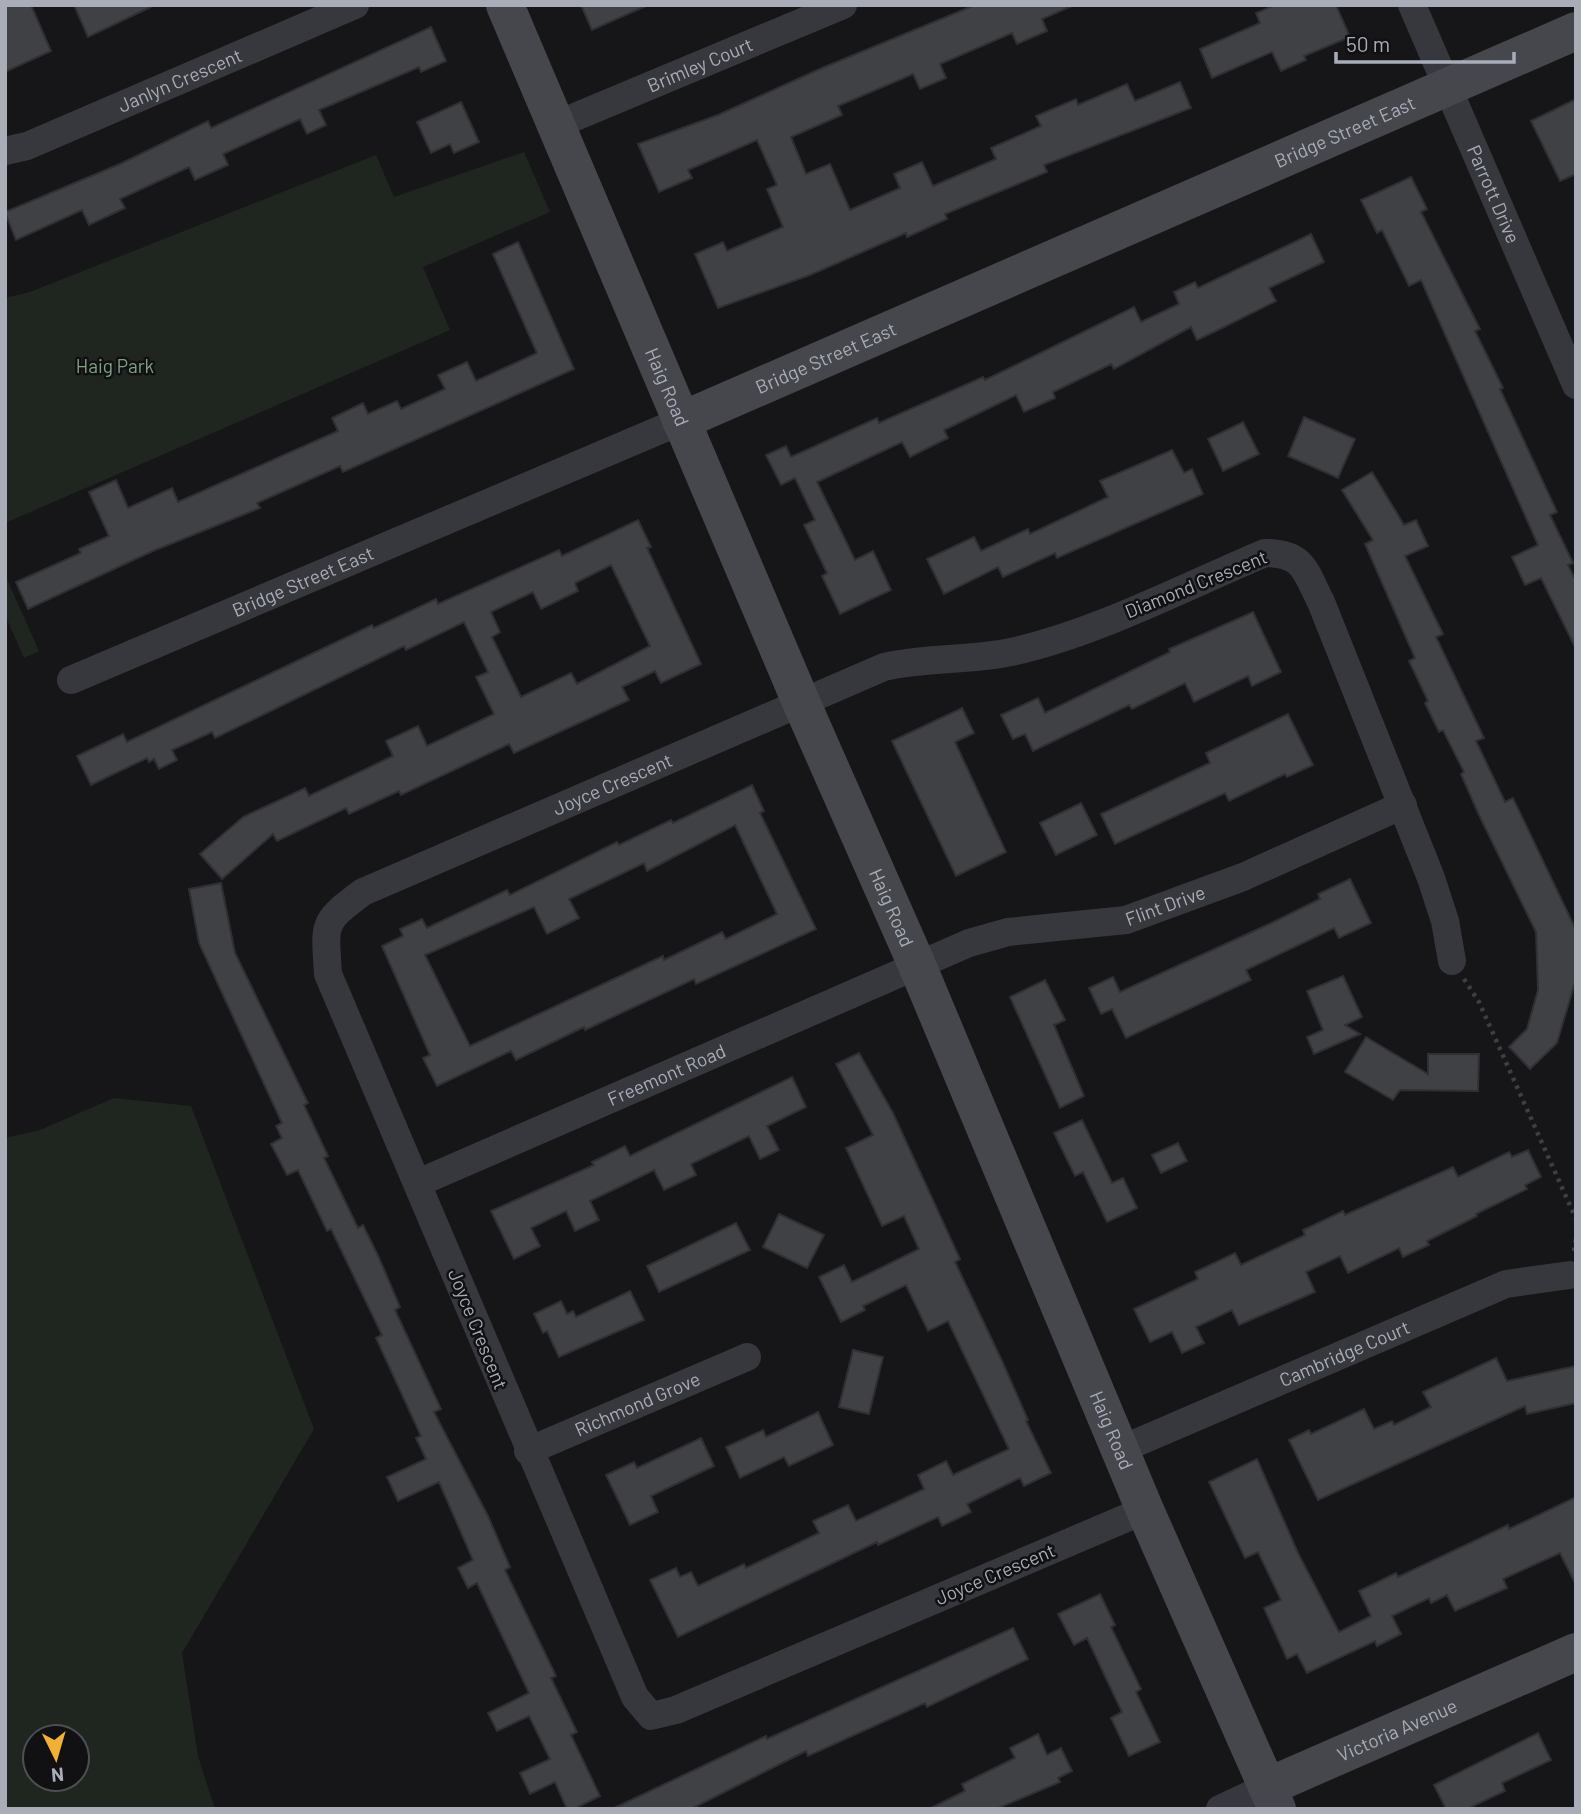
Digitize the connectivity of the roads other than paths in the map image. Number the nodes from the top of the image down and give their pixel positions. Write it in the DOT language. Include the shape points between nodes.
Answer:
graph roads {
  1 [pos="355,5"];
  2 [pos="505,5"];
  3 [pos="844,5"];
  4 [pos="1412,5"];
  5 [pos="1576,31"];
  6 [pos="1448,88"];
  7 [pos="556,124"];
  8 [pos="5,151"];
  9 [pos="1576,385"];
  10 [pos="681,421"];
  11 [pos="71,680"];
  12 [pos="801,702"];
  13 [pos="1403,805"];
  14 [pos="1452,961"];
  15 [pos="916,965"];
  16 [pos="418,1183"];
  17 [pos="1570,1275"];
  18 [pos="747,1357"];
  19 [pos="1122,1449"];
  20 [pos="528,1451"];
  21 [pos="1145,1510"];
  22 [pos="1574,1657"];
  23 [pos="1272,1798"];
  24 [pos="1220,1809"];
  1 -- 8 [label="street, Janlyn Crescent" via="27,146"];
  2 -- 7 [label="street, Haig Road"];
  3 -- 7 [label="street, Brimley Court"];
  4 -- 6 [label="street, Parrott Drive"];
  5 -- 6 [label="street, Bridge Street East"];
  6 -- 9 [label="street, Parrott Drive"];
  6 -- 10 [label="street, Bridge Street East"];
  7 -- 10 [label="street, Haig Road"];
  10 -- 11 [label="street, Bridge Street East"];
  10 -- 12 [label="street, Haig Road"];
  12 -- 13 [label="street, Diamond Crescent" via="884,667 1009,653 1053,641 1265,553 1284,553 1300,561 1321,602"];
  12 -- 15 [label="street, Haig Road"];
  12 -- 16 [label="street, Joyce Crescent" via="363,892 334,914 325,929 328,974"];
  13 -- 14 [label="street, Diamond Crescent" via="1438,899"];
  13 -- 15 [label="street, Flint Drive" via="1243,877 1126,920 1008,932"];
  15 -- 16 [label="street, Freemont Road"];
  15 -- 19 [label="street, Haig Road"];
  16 -- 20 [label="street, Joyce Crescent"];
  17 -- 19 [label="street, Cambridge Court" via="1506,1284"];
  18 -- 20 [label="street, Richmond Grove"];
  19 -- 21 [label="street, Haig Road"];
  20 -- 21 [label="street, Joyce Crescent" via="635,1697 651,1716 676,1710"];
  21 -- 23 [label="street, Haig Road"];
  22 -- 23 [label="street, Victoria Avenue"];
  23 -- 24 [label="street, Victoria Avenue"];
}
